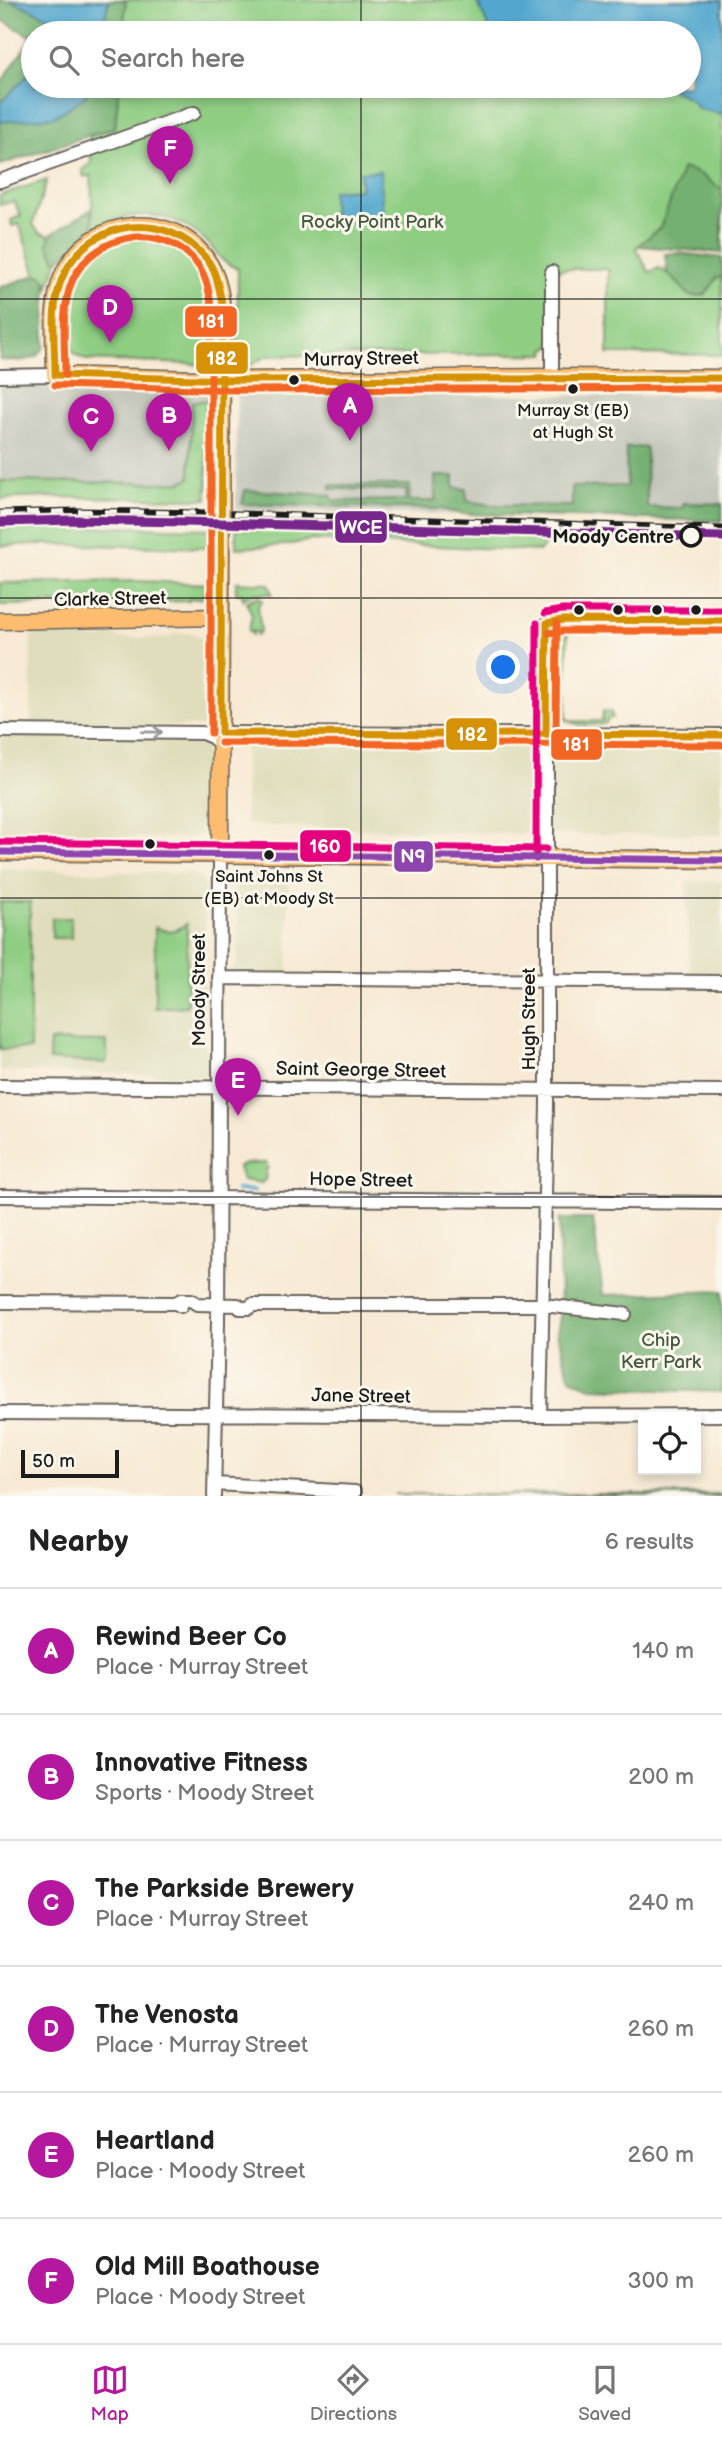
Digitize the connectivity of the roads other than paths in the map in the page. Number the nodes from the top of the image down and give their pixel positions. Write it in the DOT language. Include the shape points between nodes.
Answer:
graph roads {
  1 [pos="194,113"];
  2 [pos="0,181"];
  3 [pos="552,272"];
  4 [pos="55,375"];
  5 [pos="0,376"];
  6 [pos="552,377"];
  7 [pos="722,378"];
  8 [pos="221,617"];
  9 [pos="0,621"];
  10 [pos="547,623"];
  11 [pos="0,731"];
  12 [pos="547,735"];
  13 [pos="722,735"];
  14 [pos="221,739"];
  15 [pos="0,852"];
  16 [pos="220,854"];
  17 [pos="546,859"];
  18 [pos="722,860"];
  19 [pos="219,978"];
  20 [pos="547,979"];
  21 [pos="722,982"];
  22 [pos="0,1086"];
  23 [pos="219,1087"];
  24 [pos="547,1089"];
  25 [pos="722,1091"];
  26 [pos="0,1196"];
  27 [pos="217,1197"];
  28 [pos="545,1200"];
  29 [pos="722,1203"];
  30 [pos="0,1302"];
  31 [pos="218,1305"];
  32 [pos="544,1305"];
  33 [pos="625,1314"];
  34 [pos="0,1412"];
  35 [pos="216,1413"];
  36 [pos="722,1415"];
  37 [pos="540,1416"];
  38 [pos="214,1490"];
  39 [pos="355,1492"];
  1 -- 2 [label="street"];
  3 -- 6 [label="street"];
  4 -- 5 [label="street, Murray Street"];
  4 -- 6 [label="main road, Murray Street" via="235,380"];
  4 -- 8 [label="main road, Moody Street, bridge" via="56,308 64,273 88,242 116,228 152,226 186,239 203,254 218,284 222,317"];
  6 -- 7 [label="main road, Murray Street"];
  8 -- 9 [label="main road, Clarke Street"];
  8 -- 14 [label="main road, Moody Street"];
  10 -- 12 [label="street, Hugh Street"];
  11 -- 14 [label="street, one-way" via="202,733"];
  12 -- 13 [label="street"];
  12 -- 14 [label="street"];
  12 -- 17 [label="street, Hugh Street"];
  14 -- 16 [label="main road, Moody Street"];
  15 -- 16 [label="main road"];
  16 -- 17 [label="main road"];
  16 -- 19 [label="street, Moody Street"];
  17 -- 18 [label="main road"];
  17 -- 20 [label="street, Hugh Street"];
  19 -- 20 [label="street"];
  19 -- 23 [label="street, Moody Street"];
  20 -- 21 [label="street"];
  20 -- 24 [label="street, Hugh Street"];
  22 -- 23 [label="street, Saint George Street"];
  23 -- 24 [label="street, Saint George Street"];
  23 -- 27 [label="street, Moody Street"];
  24 -- 25 [label="street, Saint George Street"];
  24 -- 28 [label="street, Hugh Street"];
  26 -- 27 [label="street, Hope Street"];
  27 -- 28 [label="street, Hope Street"];
  27 -- 31 [label="street, Moody Street"];
  28 -- 29 [label="street, Hope Street"];
  28 -- 32 [label="street, Hugh Street"];
  30 -- 31 [label="street" via="191,1300"];
  31 -- 32 [label="street" via="248,1300 252,1305"];
  31 -- 35 [label="street, Moody Street"];
  32 -- 33 [label="street"];
  32 -- 37 [label="street, Hugh Street"];
  34 -- 35 [label="street, Jane Street"];
  35 -- 37 [label="street, Jane Street"];
  35 -- 38 [label="street, Moody Street"];
  36 -- 37 [label="street, Jane Street"];
  38 -- 39 [label="street"];
}
